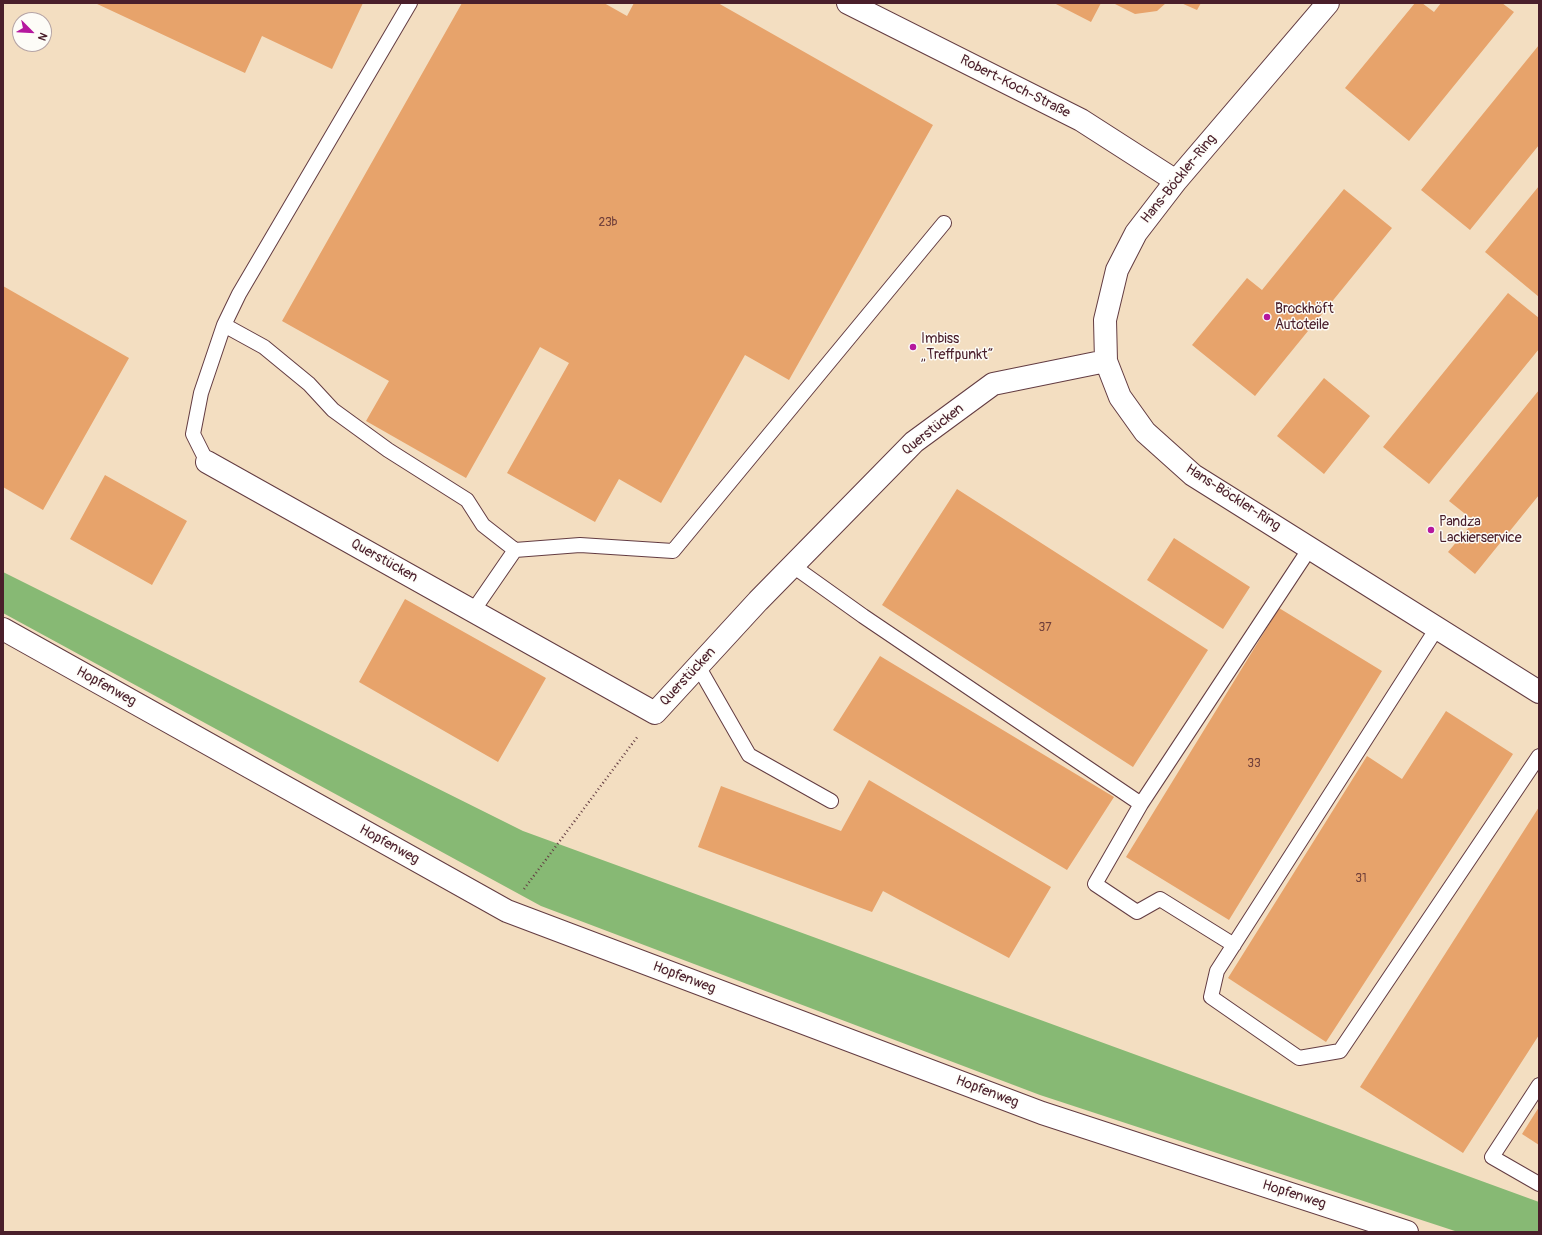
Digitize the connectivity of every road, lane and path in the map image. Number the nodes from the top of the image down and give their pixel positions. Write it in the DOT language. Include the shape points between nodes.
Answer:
graph roads {
  1 [pos="410,3"];
  2 [pos="848,3"];
  3 [pos="1328,3"];
  4 [pos="1176,181"];
  5 [pos="944,223"];
  6 [pos="224,325"];
  7 [pos="1106,361"];
  8 [pos="207,462"];
  9 [pos="1310,548"];
  10 [pos="515,550"];
  11 [pos="793,566"];
  12 [pos="472,611"];
  13 [pos="1437,628"];
  14 [pos="3,629"];
  15 [pos="698,666"];
  16 [pos="1539,692"];
  17 [pos="655,713"];
  18 [pos="1539,756"];
  19 [pos="831,801"];
  20 [pos="1141,804"];
  21 [pos="507,911"];
  22 [pos="1234,945"];
  23 [pos="1539,1085"];
  24 [pos="1539,1184"];
  25 [pos="1407,1232"];
  1 -- 6 [label="lane" via="239,294"];
  2 -- 4 [label="street, Robert-Koch-Straße" via="1081,120"];
  3 -- 4 [label="street, Hans-Böckler-Ring"];
  4 -- 7 [label="street, Hans-Böckler-Ring" via="1136,233 1117,270 1105,320"];
  5 -- 10 [label="lane" via="673,551 580,545"];
  6 -- 8 [label="lane" via="201,393 193,434"];
  6 -- 10 [label="lane" via="264,347 309,384 333,410 382,446 467,500 482,525"];
  7 -- 9 [label="street, Hans-Böckler-Ring" via="1120,397 1145,432 1193,475"];
  7 -- 11 [label="street, Querstücken" via="993,384 914,442"];
  8 -- 12 [label="street, Querstücken"];
  9 -- 13 [label="street, Hans-Böckler-Ring"];
  9 -- 20 [label="lane"];
  10 -- 12 [label="lane"];
  11 -- 15 [label="street, Querstücken"];
  11 -- 20 [label="lane"];
  12 -- 17 [label="street, Querstücken"];
  13 -- 16 [label="street, Hans-Böckler-Ring"];
  13 -- 22 [label="lane"];
  14 -- 21 [label="street, Hopfenweg"];
  15 -- 17 [label="street, Querstücken"];
  15 -- 19 [label="lane" via="748,755"];
  17 -- 21 [label="path"];
  18 -- 22 [label="lane" via="1340,1051 1299,1058 1211,997 1217,971"];
  20 -- 22 [label="lane" via="1095,884 1137,912 1160,899"];
  21 -- 25 [label="street, Hopfenweg" via="1042,1113"];
  23 -- 24 [label="lane" via="1492,1158"];
}
